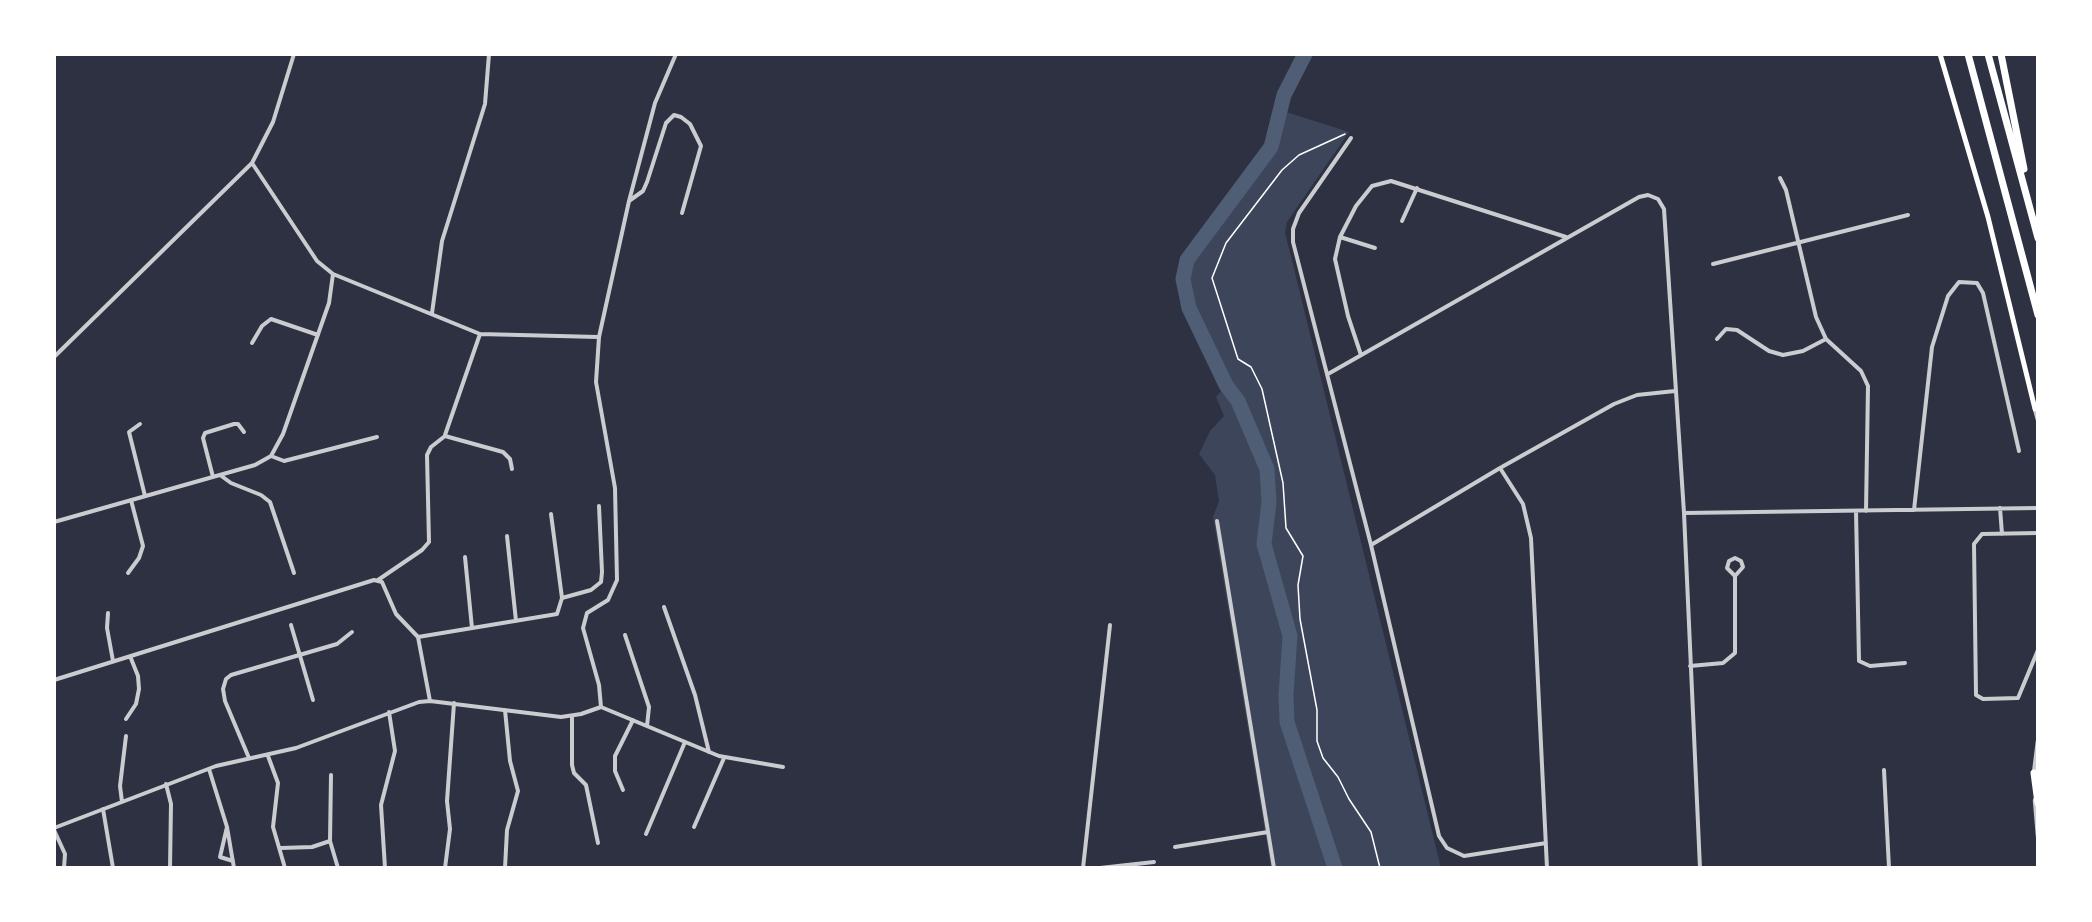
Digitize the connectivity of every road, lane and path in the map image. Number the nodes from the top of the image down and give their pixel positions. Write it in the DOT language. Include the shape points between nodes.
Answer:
graph roads {
  1 [pos="294,54"];
  2 [pos="489,54"];
  3 [pos="676,54"];
  4 [pos="1940,54"];
  5 [pos="1968,54"];
  6 [pos="1988,54"];
  7 [pos="2001,54"];
  8 [pos="1345,134"];
  9 [pos="1351,138"];
  10 [pos="252,163"];
  11 [pos="1780,178"];
  12 [pos="1417,188"];
  13 [pos="2029,200"];
  14 [pos="628,201"];
  15 [pos="682,213"];
  16 [pos="1908,215"];
  17 [pos="1402,221"];
  18 [pos="1341,237"];
  19 [pos="1566,237"];
  20 [pos="2038,238"];
  21 [pos="1797,243"];
  22 [pos="1375,248"];
  23 [pos="1713,264"];
  24 [pos="333,274"];
  25 [pos="432,313"];
  26 [pos="2038,315"];
  27 [pos="480,334"];
  28 [pos="318,335"];
  29 [pos="599,337"];
  30 [pos="1717,339"];
  31 [pos="1826,339"];
  32 [pos="252,343"];
  33 [pos="1361,355"];
  34 [pos="54,357"];
  35 [pos="1328,374"];
  36 [pos="1675,391"];
  37 [pos="2037,408"];
  38 [pos="2038,420"];
  39 [pos="140,424"];
  40 [pos="244,432"];
  41 [pos="445,436"];
  42 [pos="377,437"];
  43 [pos="2019,451"];
  44 [pos="271,456"];
  45 [pos="1500,468"];
  46 [pos="512,469"];
  47 [pos="220,474"];
  48 [pos="213,477"];
  49 [pos="145,496"];
  50 [pos="131,500"];
  51 [pos="599,506"];
  52 [pos="2000,508"];
  53 [pos="2038,508"];
  54 [pos="1914,510"];
  55 [pos="1856,511"];
  56 [pos="1866,511"];
  57 [pos="1684,513"];
  58 [pos="550,514"];
  59 [pos="1217,521"];
  60 [pos="54,522"];
  61 [pos="2038,533"];
  62 [pos="2002,534"];
  63 [pos="507,536"];
  64 [pos="1371,546"];
  65 [pos="465,557"];
  66 [pos="128,573"];
  67 [pos="294,573"];
  68 [pos="1735,576"];
  69 [pos="378,580"];
  70 [pos="562,598"];
  71 [pos="664,607"];
  72 [pos="108,613"];
  73 [pos="516,621"];
  74 [pos="291,625"];
  75 [pos="1110,625"];
  76 [pos="472,628"];
  77 [pos="352,632"];
  78 [pos="625,635"];
  79 [pos="418,637"];
  80 [pos="2038,650"];
  81 [pos="300,655"];
  82 [pos="130,656"];
  83 [pos="112,661"];
  84 [pos="1905,663"];
  85 [pos="1690,666"];
  86 [pos="54,680"];
  87 [pos="313,700"];
  88 [pos="430,701"];
  89 [pos="454,703"];
  90 [pos="601,707"];
  91 [pos="505,710"];
  92 [pos="389,712"];
  93 [pos="572,716"];
  94 [pos="126,719"];
  95 [pos="633,720"];
  96 [pos="647,726"];
  97 [pos="126,736"];
  98 [pos="2038,741"];
  99 [pos="685,742"];
  100 [pos="709,752"];
  101 [pos="268,756"];
  102 [pos="249,758"];
  103 [pos="724,758"];
  104 [pos="783,767"];
  105 [pos="209,769"];
  106 [pos="1884,770"];
  107 [pos="2034,773"];
  108 [pos="331,776"];
  109 [pos="166,784"];
  110 [pos="623,790"];
  111 [pos="123,802"];
  112 [pos="2038,803"];
  113 [pos="103,809"];
  114 [pos="227,827"];
  115 [pos="694,827"];
  116 [pos="54,829"];
  117 [pos="1268,832"];
  118 [pos="646,834"];
  119 [pos="2038,836"];
  120 [pos="330,842"];
  121 [pos="598,843"];
  122 [pos="1546,843"];
  123 [pos="1174,846"];
  124 [pos="280,848"];
  125 [pos="233,861"];
  126 [pos="1154,862"];
  127 [pos="64,868"];
  128 [pos="113,868"];
  129 [pos="170,868"];
  130 [pos="234,868"];
  131 [pos="285,868"];
  132 [pos="338,868"];
  133 [pos="385,868"];
  134 [pos="445,868"];
  135 [pos="505,868"];
  136 [pos="1083,868"];
  137 [pos="1100,868"];
  138 [pos="1274,868"];
  139 [pos="1380,868"];
  140 [pos="1547,868"];
  141 [pos="1700,868"];
  142 [pos="1889,868"];
  1 -- 10 [label="street" via="273,122"];
  2 -- 25 [label="street" via="485,104 442,241"];
  3 -- 14 [label="street" via="659,90"];
  4 -- 37 [label="main road" via="1988,217"];
  5 -- 26 [label="highway"];
  6 -- 13 [label="highway"];
  7 -- 13 [label="highway"];
  8 -- 139 [label="path" via="1299,155 1282,170 1226,243 1212,278 1238,359 1251,368 1262,389 1282,483 1286,528 1303,556 1298,585 1300,619 1317,710 1317,741 1323,758 1371,832"];
  9 -- 35 [label="street" via="1299,213 1293,229 1295,252"];
  10 -- 24 [label="street" via="317,261"];
  10 -- 34 [label="street"];
  11 -- 21 [label="street"];
  12 -- 17 [label="street"];
  12 -- 18 [label="street" via="1391,181 1372,186 1356,206"];
  12 -- 19 [label="street"];
  13 -- 20 [label="highway"];
  14 -- 15 [label="street" via="643,191 670,118 681,117 698,135 701,146"];
  14 -- 29 [label="street"];
  16 -- 21 [label="street"];
  18 -- 22 [label="street"];
  18 -- 33 [label="street" via="1335,259"];
  19 -- 33 [label="street"];
  19 -- 36 [label="street" via="1639,197 1658,199 1664,209"];
  21 -- 23 [label="street"];
  21 -- 31 [label="street" via="1813,307"];
  24 -- 25 [label="street"];
  24 -- 28 [label="street" via="329,303"];
  25 -- 27 [label="street"];
  27 -- 29 [label="street"];
  27 -- 41 [label="street"];
  28 -- 32 [label="street" via="271,319"];
  28 -- 44 [label="street" via="283,435"];
  29 -- 90 [label="street" via="596,382 615,488 617,580 608,600 591,610 584,620 583,632 599,685"];
  30 -- 31 [label="street" via="1726,330 1737,330 1769,351 1783,355 1803,351"];
  31 -- 56 [label="street" via="1861,371 1868,386"];
  33 -- 35 [label="street"];
  35 -- 64 [label="street"];
  36 -- 45 [label="street" via="1622,400"];
  36 -- 57 [label="street"];
  37 -- 38 [label="street"];
  39 -- 49 [label="street" via="129,432"];
  40 -- 48 [label="street" via="234,424 205,433"];
  41 -- 46 [label="street" via="503,452"];
  41 -- 69 [label="street" via="427,455 429,542"];
  42 -- 44 [label="street" via="284,461"];
  43 -- 54 [label="street" via="1983,293 1977,283 1959,282 1947,296 1932,347"];
  44 -- 47 [label="street"];
  45 -- 64 [label="street"];
  45 -- 122 [label="street" via="1523,504 1532,538"];
  47 -- 48 [label="street"];
  47 -- 67 [label="street" via="270,502"];
  48 -- 49 [label="street"];
  49 -- 50 [label="street"];
  50 -- 60 [label="street"];
  50 -- 66 [label="street" via="143,546"];
  51 -- 70 [label="street" via="601,582 591,590"];
  52 -- 53 [label="street"];
  52 -- 54 [label="street"];
  52 -- 62 [label="street"];
  54 -- 56 [label="street"];
  55 -- 56 [label="street"];
  55 -- 57 [label="street"];
  55 -- 84 [label="street" via="1859,661 1870,666"];
  57 -- 85 [label="street"];
  58 -- 70 [label="street"];
  59 -- 117 [label="street"];
  61 -- 62 [label="street"];
  62 -- 80 [label="street" via="1983,534 1974,544 1976,695 1983,699 2018,698"];
  63 -- 73 [label="street"];
  64 -- 122 [label="street" via="1443,843 1464,856"];
  65 -- 76 [label="street"];
  68 -- 68 [label="street" via="1743,567 1735,558 1727,568"];
  68 -- 85 [label="street" via="1735,653 1724,663"];
  69 -- 79 [label="street" via="396,614"];
  69 -- 82 [label="street"];
  70 -- 73 [label="street" via="555,615"];
  71 -- 100 [label="street" via="695,695"];
  72 -- 83 [label="street"];
  73 -- 76 [label="street"];
  74 -- 81 [label="street"];
  75 -- 136 [label="street"];
  76 -- 79 [label="street"];
  77 -- 81 [label="street" via="337,644"];
  78 -- 96 [label="street" via="649,707"];
  79 -- 88 [label="street"];
  81 -- 87 [label="street"];
  81 -- 102 [label="street" via="231,675 224,684 228,711"];
  82 -- 83 [label="street"];
  82 -- 94 [label="street" via="139,689 136,704"];
  83 -- 86 [label="street"];
  85 -- 141 [label="street"];
  88 -- 89 [label="street"];
  88 -- 92 [label="street"];
  89 -- 91 [label="street"];
  89 -- 134 [label="street"];
  90 -- 93 [label="street"];
  90 -- 95 [label="street"];
  91 -- 93 [label="street"];
  91 -- 135 [label="street" via="509,756 518,791 507,830"];
  92 -- 101 [label="street"];
  92 -- 133 [label="street" via="395,751 381,805"];
  93 -- 121 [label="street" via="572,765 586,785"];
  95 -- 96 [label="street"];
  95 -- 110 [label="street" via="615,756 615,771"];
  96 -- 99 [label="street"];
  97 -- 111 [label="street" via="120,786"];
  98 -- 107 [label="street"];
  99 -- 100 [label="street"];
  99 -- 118 [label="street"];
  100 -- 103 [label="street"];
  101 -- 102 [label="street"];
  101 -- 124 [label="street" via="278,783 273,827"];
  102 -- 105 [label="street"];
  103 -- 104 [label="street"];
  103 -- 115 [label="street"];
  105 -- 109 [label="street"];
  105 -- 114 [label="street"];
  106 -- 142 [label="street"];
  107 -- 112 [label="highway"];
  107 -- 119 [label="street"];
  108 -- 120 [label="street"];
  109 -- 111 [label="street"];
  109 -- 129 [label="street" via="171,804"];
  111 -- 113 [label="street"];
  113 -- 116 [label="street"];
  113 -- 128 [label="street"];
  114 -- 125 [label="street"];
  114 -- 125 [label="street" via="220,855"];
  116 -- 127 [label="street" via="65,854"];
  117 -- 123 [label="street"];
  117 -- 138 [label="street"];
  120 -- 124 [label="street" via="316,847"];
  120 -- 132 [label="street"];
  122 -- 140 [label="street"];
  124 -- 131 [label="street"];
  125 -- 130 [label="street"];
  126 -- 137 [label="street"];
}
